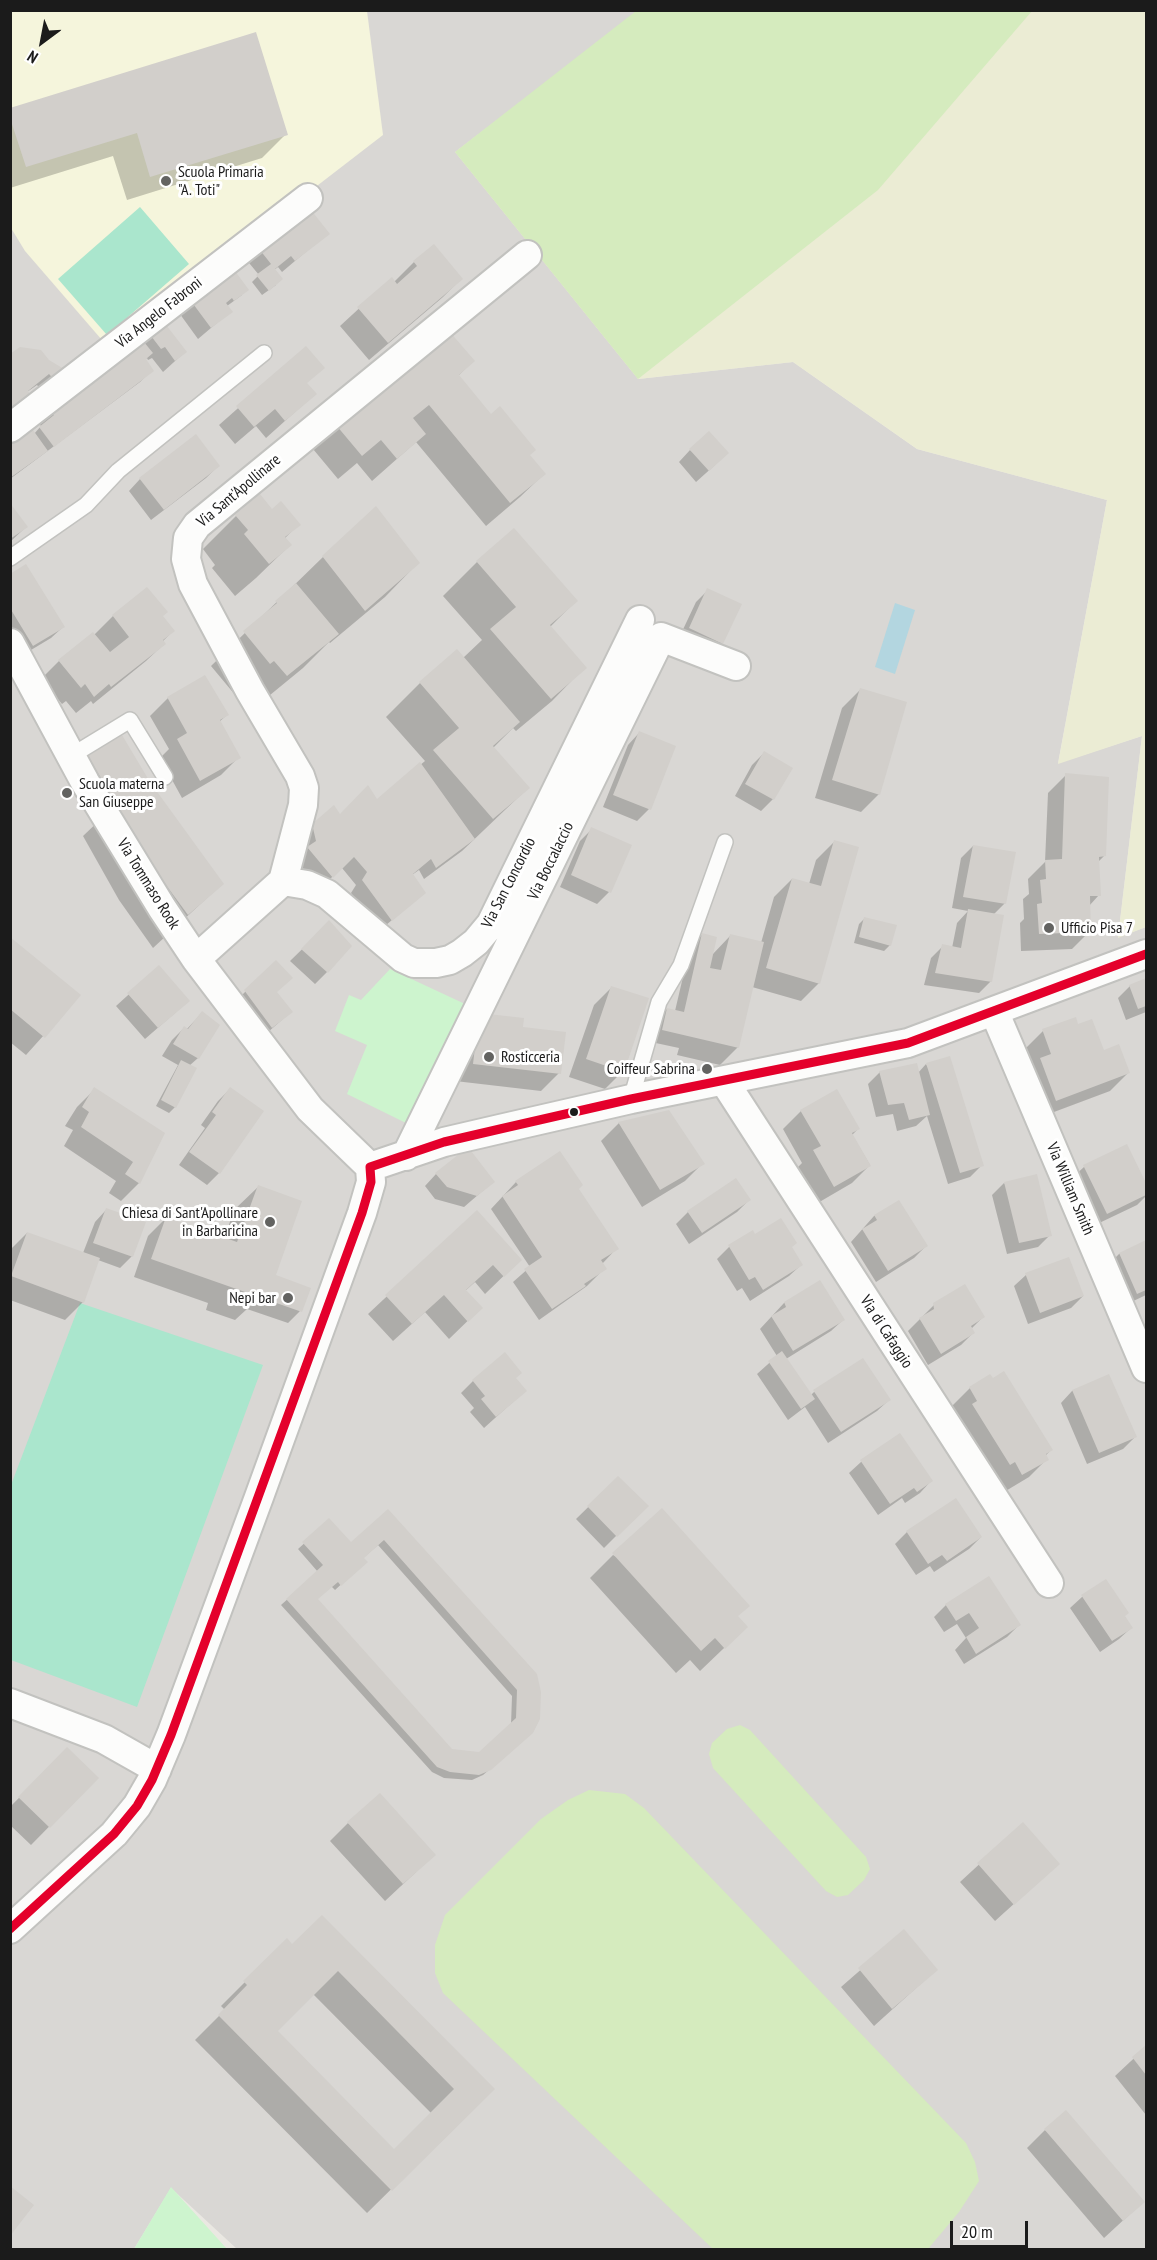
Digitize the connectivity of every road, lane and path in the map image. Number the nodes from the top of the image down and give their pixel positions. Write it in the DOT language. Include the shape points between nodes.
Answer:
graph roads {
  1 [pos="308,198"];
  2 [pos="527,255"];
  3 [pos="264,353"];
  4 [pos="10,428"];
  5 [pos="10,558"];
  6 [pos="640,620"];
  7 [pos="10,643"];
  8 [pos="736,666"];
  9 [pos="71,756"];
  10 [pos="165,777"];
  11 [pos="725,842"];
  12 [pos="283,881"];
  13 [pos="1146,954"];
  14 [pos="196,959"];
  15 [pos="994,1011"];
  16 [pos="724,1081"];
  17 [pos="631,1099"];
  18 [pos="406,1156"];
  19 [pos="370,1167"];
  20 [pos="1146,1368"];
  21 [pos="1049,1583"];
  22 [pos="10,1703"];
  23 [pos="157,1768"];
  24 [pos="10,1929"];
  1 -- 4 [label="street, Via Angelo Fabroni"];
  2 -- 12 [label="street, Via Sant'Apollinare" via="197,525 188,538 186,558 193,584 304,788"];
  3 -- 5 [label="lane" via="118,471 86,505"];
  6 -- 12 [label="street, Via San Concordio" via="491,924 462,953 436,963 414,963 327,894"];
  7 -- 9 [label="street, Via Tommaso Rook"];
  8 -- 18 [label="street, Via Boccalaccio" via="661,637"];
  9 -- 10 [label="lane" via="130,720"];
  9 -- 14 [label="street, Via Tommaso Rook"];
  11 -- 17 [label="lane" via="681,964 659,1002"];
  12 -- 14 [label="street"];
  13 -- 15 [label="street"];
  14 -- 19 [label="street, Via Tommaso Rook" via="310,1109"];
  15 -- 16 [label="street" via="908,1043"];
  15 -- 20 [label="street, Via William Smith"];
  16 -- 17 [label="street"];
  16 -- 21 [label="street, Via di Cafaggio"];
  17 -- 18 [label="street" via="444,1142"];
  18 -- 19 [label="street"];
  19 -- 23 [label="street" via="371,1182 362,1213"];
  22 -- 23 [label="street" via="104,1739"];
  23 -- 24 [label="street" via="145,1794 114,1834"];
}
